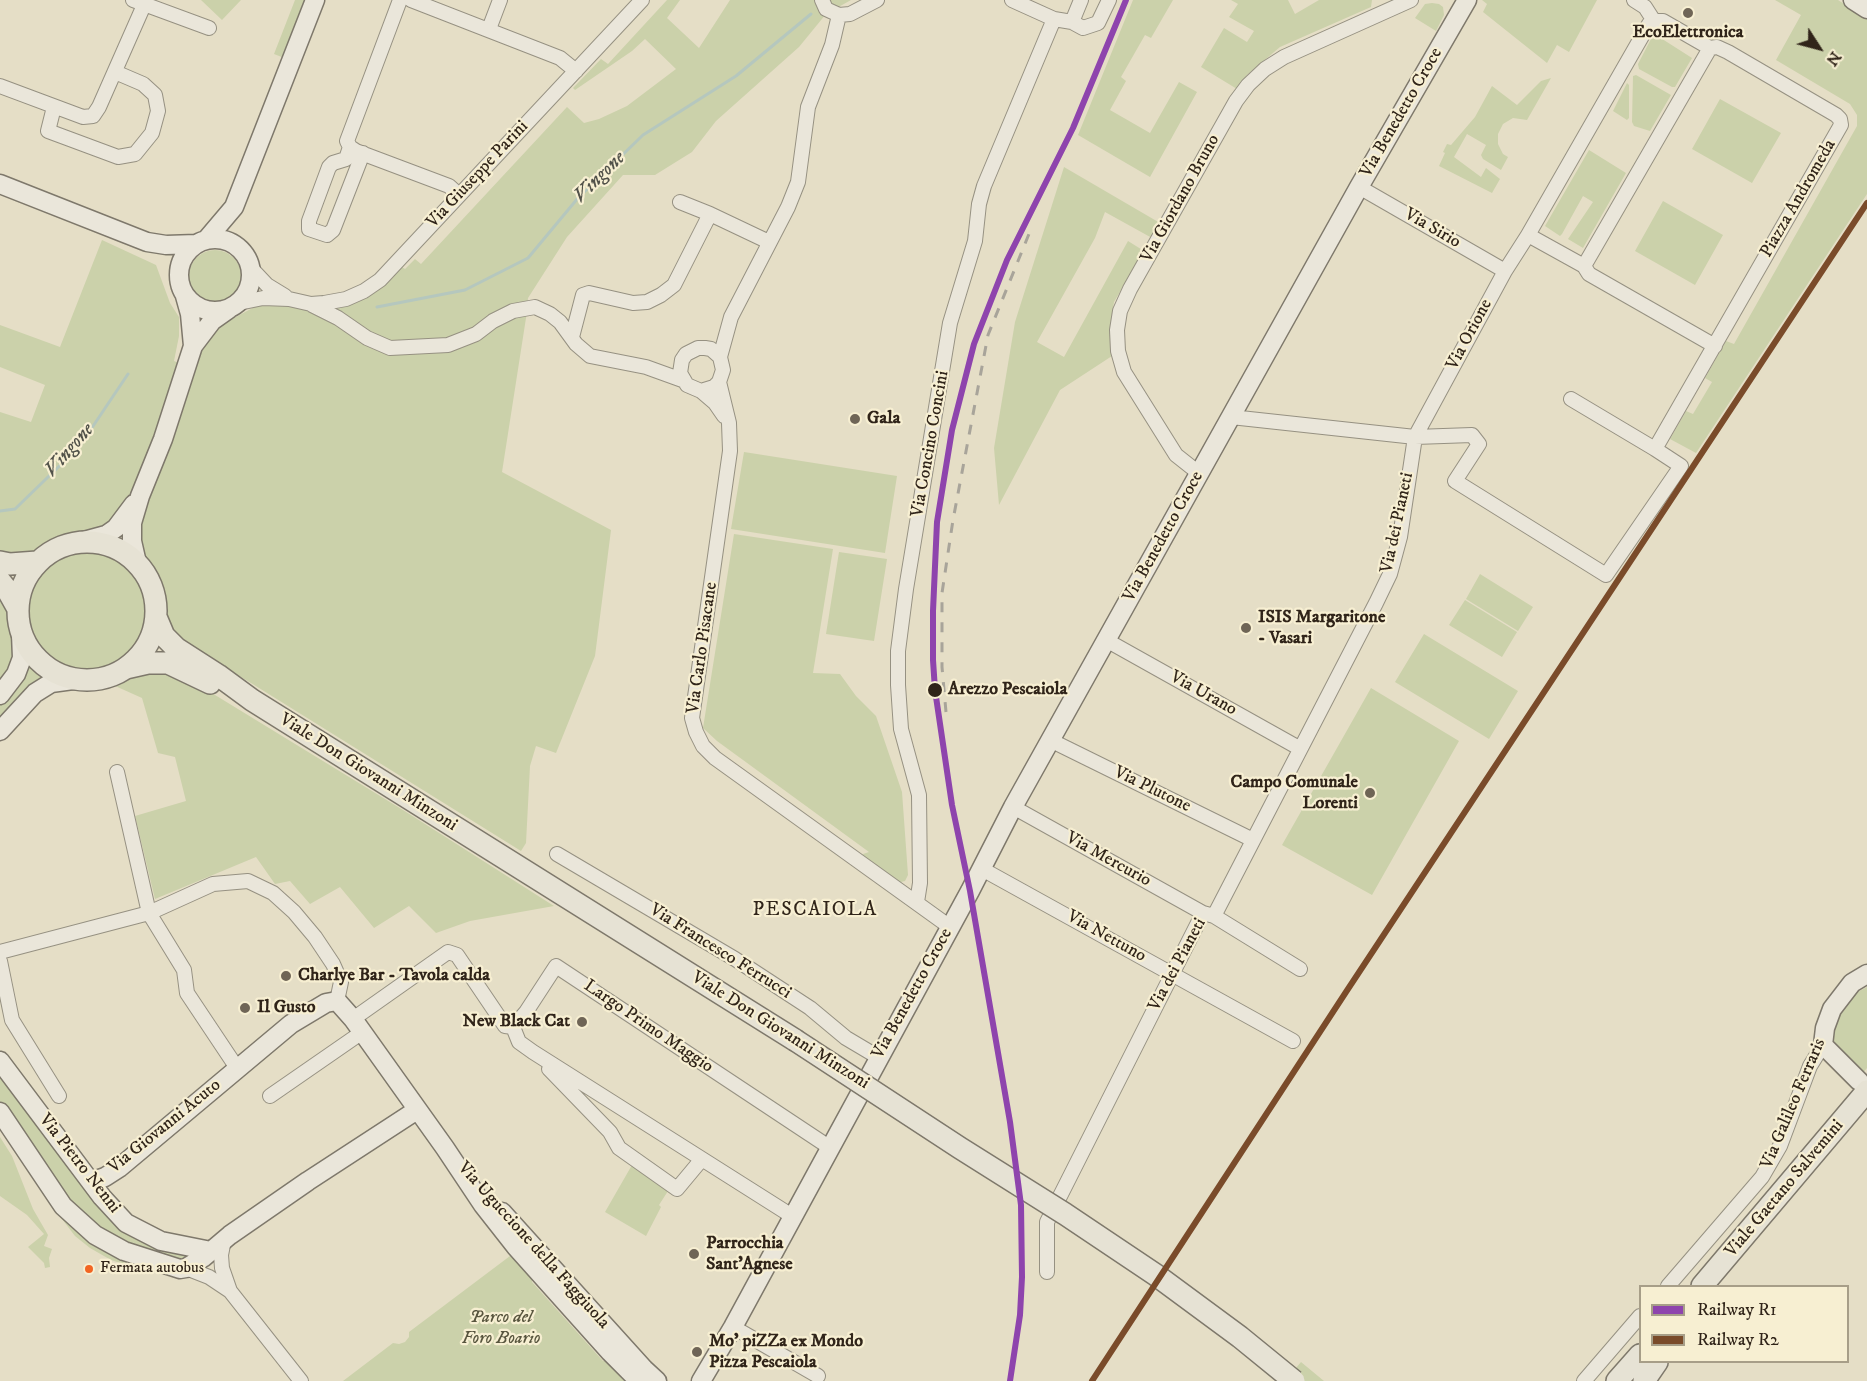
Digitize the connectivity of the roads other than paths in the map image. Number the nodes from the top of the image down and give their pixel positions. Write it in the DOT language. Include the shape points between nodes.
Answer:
graph roads {
  1 [pos="315,0"];
  2 [pos="400,0"];
  3 [pos="411,0"];
  4 [pos="500,0"];
  5 [pos="642,0"];
  6 [pos="822,0"];
  7 [pos="877,0"];
  8 [pos="1012,0"];
  9 [pos="1081,0"];
  10 [pos="1109,0"];
  11 [pos="1411,0"];
  12 [pos="1634,0"];
  13 [pos="1853,0"];
  14 [pos="1464,1"];
  15 [pos="139,2"];
  16 [pos="1383,5"];
  17 [pos="1867,9"];
  18 [pos="839,15"];
  19 [pos="1054,19"];
  20 [pos="1654,21"];
  21 [pos="1072,22"];
  22 [pos="208,28"];
  23 [pos="489,29"];
  24 [pos="1710,48"];
  25 [pos="576,71"];
  26 [pos="115,72"];
  27 [pos="0,86"];
  28 [pos="54,107"];
  29 [pos="353,147"];
  30 [pos="0,184"];
  31 [pos="1359,187"];
  32 [pos="459,195"];
  33 [pos="680,202"];
  34 [pos="234,207"];
  35 [pos="710,214"];
  36 [pos="1528,235"];
  37 [pos="147,242"];
  38 [pos="201,242"];
  39 [pos="769,242"];
  40 [pos="240,249"];
  41 [pos="1584,266"];
  42 [pos="251,268"];
  43 [pos="1505,270"];
  44 [pos="178,275"];
  45 [pos="184,296"];
  46 [pos="289,299"];
  47 [pos="346,299"];
  48 [pos="311,304"];
  49 [pos="234,306"];
  50 [pos="731,317"];
  51 [pos="356,330"];
  52 [pos="572,338"];
  53 [pos="193,346"];
  54 [pos="1715,346"];
  55 [pos="705,348"];
  56 [pos="720,357"];
  57 [pos="682,360"];
  58 [pos="646,367"];
  59 [pos="682,380"];
  60 [pos="719,382"];
  61 [pos="701,391"];
  62 [pos="1571,399"];
  63 [pos="1231,417"];
  64 [pos="729,423"];
  65 [pos="1415,437"];
  66 [pos="1654,449"];
  67 [pos="1200,474"];
  68 [pos="140,496"];
  69 [pos="84,541"];
  70 [pos="0,562"];
  71 [pos="37,562"];
  72 [pos="137,562"];
  73 [pos="0,581"];
  74 [pos="17,607"];
  75 [pos="156,617"];
  76 [pos="21,634"];
  77 [pos="1106,639"];
  78 [pos="126,668"];
  79 [pos="73,680"];
  80 [pos="0,694"];
  81 [pos="252,700"];
  82 [pos="0,731"];
  83 [pos="1050,740"];
  84 [pos="1299,748"];
  85 [pos="117,772"];
  86 [pos="1013,807"];
  87 [pos="1253,840"];
  88 [pos="557,854"];
  89 [pos="982,869"];
  90 [pos="917,902"];
  91 [pos="149,913"];
  92 [pos="1208,914"];
  93 [pos="950,927"];
  94 [pos="0,952"];
  95 [pos="0,961"];
  96 [pos="1300,969"];
  97 [pos="1172,973"];
  98 [pos="1867,974"];
  99 [pos="337,1002"];
  100 [pos="357,1026"];
  101 [pos="513,1027"];
  102 [pos="1293,1041"];
  103 [pos="1823,1046"];
  104 [pos="532,1052"];
  105 [pos="879,1057"];
  106 [pos="0,1061"];
  107 [pos="237,1068"];
  108 [pos="1864,1088"];
  109 [pos="59,1096"];
  110 [pos="270,1096"];
  111 [pos="417,1110"];
  112 [pos="0,1112"];
  113 [pos="1867,1114"];
  114 [pos="830,1147"];
  115 [pos="445,1148"];
  116 [pos="702,1159"];
  117 [pos="91,1182"];
  118 [pos="792,1216"];
  119 [pos="1770,1227"];
  120 [pos="218,1245"];
  121 [pos="186,1268"];
  122 [pos="1047,1272"];
  123 [pos="1670,1285"];
  124 [pos="1704,1285"];
  125 [pos="1720,1285"];
  126 [pos="230,1291"];
  127 [pos="1639,1318"];
  128 [pos="733,1327"];
  129 [pos="1639,1357"];
  130 [pos="1656,1363"];
  131 [pos="818,1376"];
  132 [pos="301,1381"];
  133 [pos="639,1381"];
  134 [pos="657,1381"];
  135 [pos="701,1381"];
  136 [pos="1294,1381"];
  137 [pos="1584,1381"];
  138 [pos="1617,1381"];
  139 [pos="1644,1381"];
  1 -- 34 [label="street"];
  2 -- 29 [label="street"];
  3 -- 23 [label="street"];
  4 -- 23 [label="street"];
  5 -- 25 [label="street, Via Giuseppe Parini"];
  6 -- 18 [label="street" via="826,9"];
  7 -- 18 [label="street" via="850,14"];
  8 -- 19 [label="street"];
  9 -- 21 [label="street"];
  10 -- 21 [label="street" via="1098,23 1083,28"];
  11 -- 16 [label="street, Via Giordano Bruno"];
  12 -- 20 [label="street, Piazza Andromeda" via="1645,7"];
  13 -- 17 [label="street"];
  14 -- 31 [label="street, Via Benedetto Croce"];
  15 -- 22 [label="street"];
  15 -- 26 [label="street"];
  16 -- 67 [label="street, Via Giordano Bruno" via="1284,57 1248,85 1120,310 1118,351 1124,372 1176,455"];
  18 -- 39 [label="street" via="808,107 798,182"];
  19 -- 21 [label="street"];
  19 -- 90 [label="street, Via Concino Concini" via="979,204 975,242 950,323 906,589 898,685 901,729 919,795"];
  20 -- 24 [label="street, Piazza Andromeda" via="1663,21"];
  20 -- 36 [label="street"];
  23 -- 25 [label="street" via="560,58"];
  24 -- 41 [label="street"];
  24 -- 54 [label="street, Piazza Andromeda" via="1717,47 1840,120"];
  25 -- 32 [label="street, Via Giuseppe Parini"];
  26 -- 28 [label="street" via="93,116 83,117"];
  26 -- 28 [label="street" via="143,84 155,95 158,111 152,133 135,154 118,157 48,131"];
  27 -- 28 [label="street"];
  29 -- 29 [label="street" via="346,159 329,167 309,229 327,235 333,230"];
  29 -- 32 [label="street" via="449,186"];
  30 -- 37 [label="street"];
  31 -- 43 [label="street, Via Sirio"];
  31 -- 63 [label="street, Via Benedetto Croce"];
  32 -- 47 [label="street, Via Giuseppe Parini" via="380,280"];
  33 -- 35 [label="street"];
  34 -- 38 [label="street"];
  34 -- 40 [label="street"];
  35 -- 39 [label="street"];
  35 -- 52 [label="street" via="674,285 647,302 584,295"];
  36 -- 41 [label="street"];
  36 -- 43 [label="street, Via Orione"];
  37 -- 38 [label="street"];
  37 -- 44 [label="street"];
  38 -- 40 [label="street" via="219,239"];
  38 -- 44 [label="street" via="187,252"];
  39 -- 50 [label="street"];
  40 -- 42 [label="street"];
  41 -- 54 [label="street" via="1589,274"];
  42 -- 46 [label="street, Via Giuseppe Parini" via="267,285"];
  42 -- 49 [label="street" via="247,293"];
  43 -- 65 [label="street, Via Orione"];
  44 -- 45 [label="street"];
  45 -- 49 [label="street" via="204,310 216,312"];
  45 -- 53 [label="street"];
  46 -- 48 [label="street, Via Giuseppe Parini"];
  46 -- 49 [label="street, Via Giuseppe Parini" via="263,298"];
  47 -- 48 [label="street, Via Giuseppe Parini"];
  47 -- 51 [label="street"];
  48 -- 51 [label="street"];
  49 -- 53 [label="street" via="212,321"];
  50 -- 55 [label="street"];
  50 -- 56 [label="street"];
  51 -- 52 [label="street" via="390,348 448,345 476,334 513,311 534,307 560,322"];
  52 -- 58 [label="street" via="590,356"];
  53 -- 68 [label="street"];
  54 -- 66 [label="street, Piazza Andromeda"];
  55 -- 56 [label="street"];
  55 -- 57 [label="street" via="691,350"];
  56 -- 60 [label="street" via="723,370"];
  57 -- 58 [label="street"];
  57 -- 59 [label="street"];
  58 -- 59 [label="street"];
  59 -- 61 [label="street"];
  60 -- 61 [label="street"];
  60 -- 64 [label="street, Via Carlo Pisacane"];
  61 -- 64 [label="street"];
  62 -- 66 [label="street"];
  63 -- 65 [label="street"];
  63 -- 67 [label="street, Via Benedetto Croce"];
  64 -- 90 [label="street, Via Carlo Pisacane" via="730,451 692,718 696,732 715,758"];
  65 -- 66 [label="street" via="1472,435 1479,444 1455,481 1606,575 1681,466"];
  65 -- 84 [label="street, Via dei Pianeti" via="1400,537 1390,574"];
  67 -- 77 [label="street, Via Benedetto Croce"];
  68 -- 69 [label="street" via="116,528"];
  68 -- 72 [label="street" via="132,523"];
  69 -- 71 [label="main road" via="59,547"];
  69 -- 72 [label="main road" via="122,550"];
  70 -- 71 [label="main road"];
  71 -- 74 [label="main road" via="23,583"];
  72 -- 75 [label="main road" via="149,579"];
  73 -- 74 [label="main road"];
  74 -- 76 [label="main road"];
  75 -- 78 [label="main road" via="141,654"];
  75 -- 81 [label="main road, Viale Don Giovanni Minzoni" via="164,636 176,648"];
  76 -- 79 [label="main road" via="33,655 51,670"];
  76 -- 80 [label="street" via="22,658 16,674"];
  77 -- 83 [label="street, Via Benedetto Croce"];
  77 -- 84 [label="street, Via Urano"];
  78 -- 79 [label="main road" via="106,677"];
  78 -- 81 [label="main road, Viale Don Giovanni Minzoni" via="168,663"];
  79 -- 82 [label="street" via="51,683 35,693"];
  81 -- 136 [label="main road, Viale Don Giovanni Minzoni, bridge" via="1065,1214 1156,1275"];
  83 -- 86 [label="street, Via Benedetto Croce"];
  83 -- 87 [label="street, Via Plutone"];
  84 -- 87 [label="street, Via dei Pianeti"];
  85 -- 91 [label="street, Via Giovanni Acuto"];
  86 -- 89 [label="street, Via Benedetto Croce"];
  86 -- 92 [label="street, Via Mercurio"];
  87 -- 92 [label="street, Via dei Pianeti"];
  88 -- 105 [label="street, Via Francesco Ferrucci" via="735,959"];
  89 -- 93 [label="street, Via Benedetto Croce"];
  89 -- 97 [label="street, Via Nettuno"];
  90 -- 93 [label="street, Via Carlo Pisacane"];
  91 -- 94 [label="street"];
  91 -- 99 [label="street" via="213,884 248,881 273,893 315,937 341,982"];
  91 -- 107 [label="street, Via Giovanni Acuto" via="184,970 187,993"];
  92 -- 96 [label="street, Via Mercurio"];
  92 -- 97 [label="street, Via dei Pianeti"];
  93 -- 105 [label="street, Via Benedetto Croce"];
  95 -- 109 [label="street" via="12,1020"];
  97 -- 102 [label="street, Via Nettuno"];
  97 -- 122 [label="street, Via dei Pianeti" via="1047,1222"];
  98 -- 103 [label="street, Via Galileo Ferraris" via="1852,983 1832,1009"];
  99 -- 100 [label="street"];
  99 -- 107 [label="street, Via Giovanni Acuto" via="311,1010"];
  100 -- 101 [label="street" via="448,951 457,955 505,1026"];
  100 -- 110 [label="street"];
  100 -- 111 [label="street"];
  101 -- 104 [label="street" via="519,1042"];
  101 -- 114 [label="street, Largo Primo Maggio" via="556,966"];
  103 -- 108 [label="street"];
  103 -- 123 [label="street, Via Galileo Ferraris" via="1810,1066 1780,1146 1762,1178"];
  104 -- 116 [label="street"];
  104 -- 116 [label="street" via="610,1131 619,1148 677,1189"];
  105 -- 114 [label="street, Via Benedetto Croce"];
  106 -- 117 [label="street, Via Pietro Nenni"];
  107 -- 117 [label="street, Via Giovanni Acuto" via="118,1168"];
  108 -- 119 [label="main road"];
  108 -- 124 [label="main road, Viale Gaetano Salvemini"];
  111 -- 115 [label="street, Via Uguccione della Faggiuola"];
  111 -- 120 [label="street"];
  112 -- 121 [label="street, Via Pietro Nenni" via="63,1206 95,1235 124,1251"];
  113 -- 119 [label="main road"];
  114 -- 118 [label="street, Via Benedetto Croce"];
  115 -- 133 [label="street, Via Uguccione della Faggiuola" via="516,1247"];
  115 -- 134 [label="street, Via Uguccione della Faggiuola"];
  116 -- 118 [label="street"];
  117 -- 120 [label="street, Via Pietro Nenni" via="126,1223 161,1241"];
  118 -- 128 [label="street, Via Benedetto Croce"];
  119 -- 125 [label="main road"];
  120 -- 121 [label="street"];
  120 -- 126 [label="street"];
  121 -- 126 [label="street"];
  126 -- 132 [label="street"];
  127 -- 137 [label="street"];
  128 -- 131 [label="street"];
  128 -- 135 [label="street, Via Benedetto Croce"];
  129 -- 138 [label="main road"];
  130 -- 139 [label="main road"];
}
